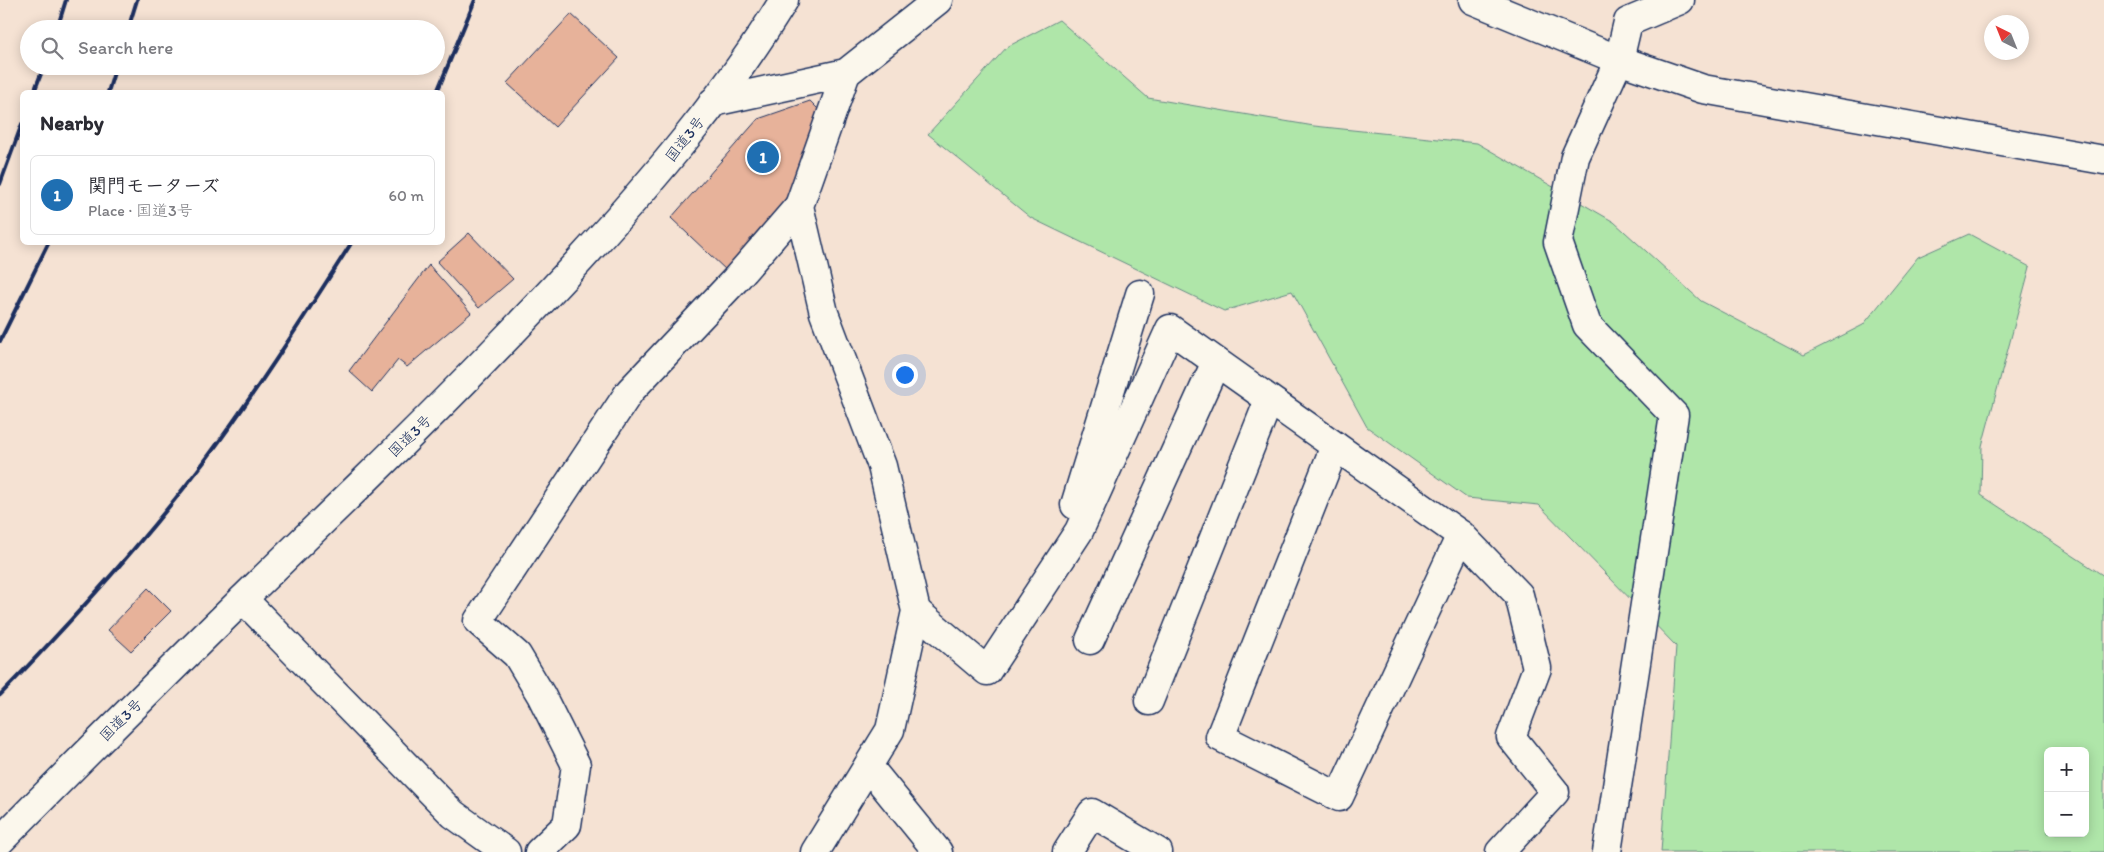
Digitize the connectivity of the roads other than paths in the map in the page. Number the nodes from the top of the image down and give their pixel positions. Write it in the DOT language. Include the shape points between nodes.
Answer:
graph roads {
  1 [pos="784,0"];
  2 [pos="938,0"];
  3 [pos="1473,0"];
  4 [pos="1680,0"];
  5 [pos="1619,60"];
  6 [pos="846,73"];
  7 [pos="713,102"];
  8 [pos="2104,160"];
  9 [pos="798,206"];
  10 [pos="1140,294"];
  11 [pos="1216,362"];
  12 [pos="1269,400"];
  13 [pos="1335,446"];
  14 [pos="1461,536"];
  15 [pos="1056,566"];
  16 [pos="243,599"];
  17 [pos="916,611"];
  18 [pos="1090,640"];
  19 [pos="1149,701"];
  20 [pos="868,766"];
  21 [pos="0,841"];
  22 [pos="506,852"];
  23 [pos="538,852"];
  24 [pos="815,852"];
  25 [pos="938,852"];
  26 [pos="1067,852"];
  27 [pos="1158,852"];
  28 [pos="1500,852"];
  29 [pos="1607,852"];
  1 -- 7 [label="main road, 国道3号"];
  2 -- 6 [label="main road"];
  3 -- 5 [label="main road"];
  4 -- 5 [label="main road" via="1628,22"];
  5 -- 8 [label="main road" via="1703,89"];
  5 -- 29 [label="main road" via="1575,157 1558,242 1587,325 1674,415"];
  6 -- 7 [label="main road"];
  6 -- 9 [label="main road"];
  7 -- 16 [label="main road, 国道3号" via="648,186 527,318 450,398"];
  9 -- 17 [label="main road" via="824,313 882,466"];
  9 -- 23 [label="main road" via="735,280 630,391 478,621 516,655 541,695 576,765 567,825"];
  10 -- 15 [label="main road"];
  11 -- 12 [label="main road"];
  11 -- 15 [label="main road" via="1170,329 1079,530"];
  11 -- 18 [label="main road"];
  12 -- 13 [label="main road"];
  12 -- 19 [label="main road"];
  13 -- 14 [label="main road"];
  13 -- 14 [label="main road" via="1220,737 1339,797"];
  14 -- 28 [label="main road" via="1519,595 1537,668 1510,737 1555,792"];
  15 -- 17 [label="main road" via="987,670"];
  16 -- 21 [label="main road, 国道3号"];
  16 -- 22 [label="main road" via="453,814"];
  17 -- 20 [label="main road" via="890,730"];
  20 -- 24 [label="main road"];
  20 -- 25 [label="main road"];
  26 -- 27 [label="main road" via="1092,813"];
}
